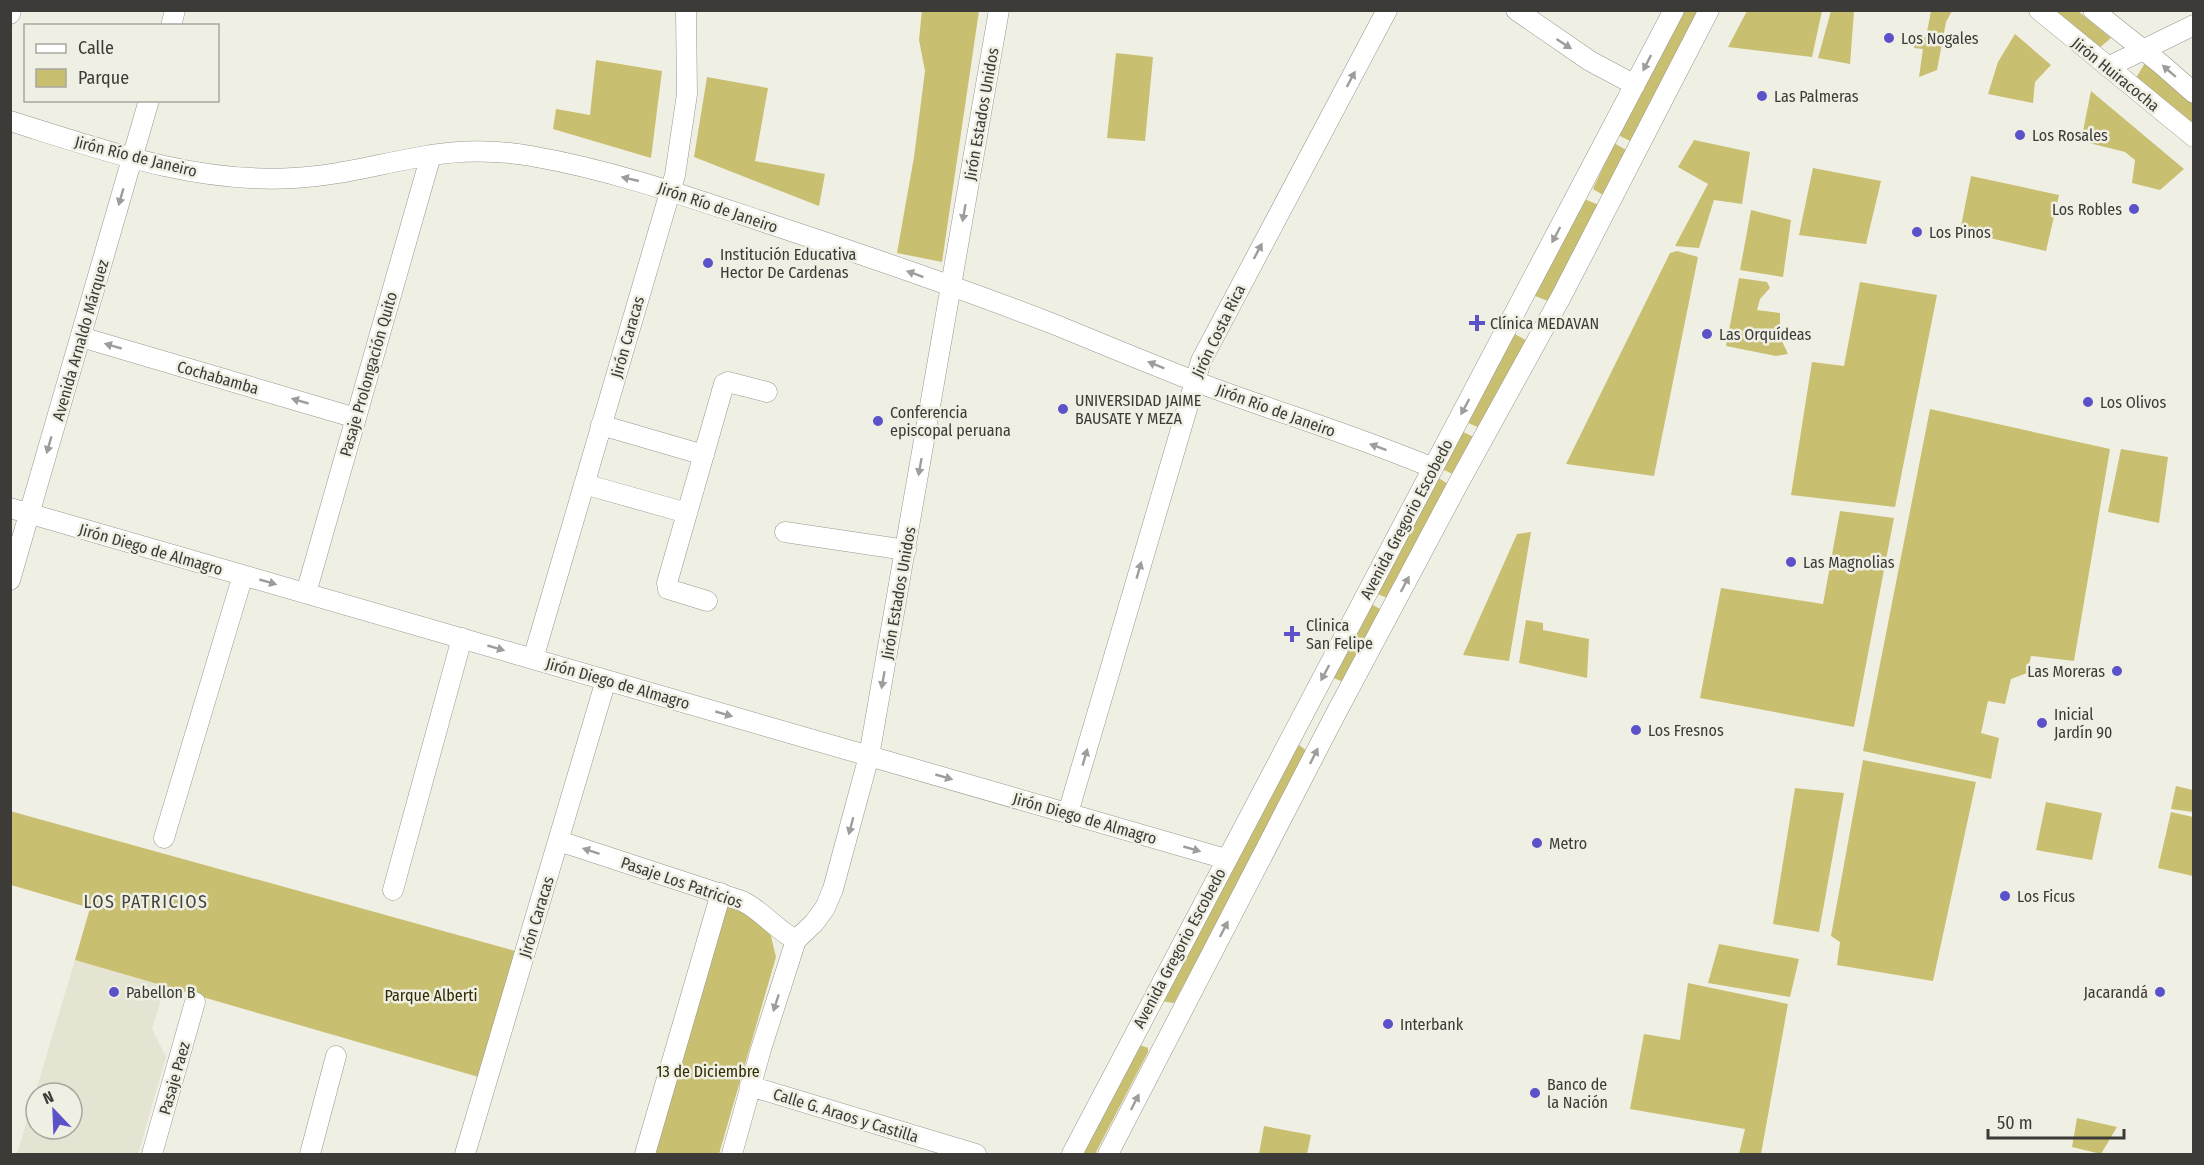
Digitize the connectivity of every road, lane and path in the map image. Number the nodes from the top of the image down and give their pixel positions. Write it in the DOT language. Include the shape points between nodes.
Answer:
graph roads {
  1 [pos="686,10"];
  2 [pos="999,10"];
  3 [pos="1388,10"];
  4 [pos="1516,10"];
  5 [pos="1674,10"];
  6 [pos="1709,10"];
  7 [pos="2039,10"];
  8 [pos="2093,10"];
  9 [pos="2193,25"];
  10 [pos="2143,51"];
  11 [pos="2108,67"];
  12 [pos="1635,85"];
  13 [pos="2193,93"];
  14 [pos="148,102"];
  15 [pos="10,122"];
  16 [pos="2193,137"];
  17 [pos="431,155"];
  18 [pos="132,159"];
  19 [pos="670,190"];
  20 [pos="1532,279"];
  21 [pos="951,287"];
  22 [pos="1561,297"];
  23 [pos="1518,307"];
  24 [pos="1547,321"];
  25 [pos="81,337"];
  26 [pos="1194,381"];
  27 [pos="766,392"];
  28 [pos="356,418"];
  29 [pos="601,425"];
  30 [pos="704,455"];
  31 [pos="1433,468"];
  32 [pos="584,484"];
  33 [pos="10,508"];
  34 [pos="687,513"];
  35 [pos="30,514"];
  36 [pos="785,532"];
  37 [pos="906,550"];
  38 [pos="243,575"];
  39 [pos="10,580"];
  40 [pos="306,593"];
  41 [pos="707,601"];
  42 [pos="462,638"];
  43 [pos="533,659"];
  44 [pos="606,680"];
  45 [pos="1308,705"];
  46 [pos="1333,719"];
  47 [pos="869,756"];
  48 [pos="1068,813"];
  49 [pos="164,838"];
  50 [pos="559,841"];
  51 [pos="1226,859"];
  52 [pos="393,890"];
  53 [pos="721,893"];
  54 [pos="796,940"];
  55 [pos="195,1002"];
  56 [pos="1135,1032"];
  57 [pos="1166,1041"];
  58 [pos="336,1056"];
  59 [pos="750,1086"];
  60 [pos="152,1155"];
  61 [pos="310,1155"];
  62 [pos="465,1155"];
  63 [pos="645,1155"];
  64 [pos="732,1155"];
  65 [pos="976,1155"];
  66 [pos="1072,1155"];
  67 [pos="1108,1155"];
  1 -- 19 [label="street, Jirón Caracas" via="687,94"];
  2 -- 21 [label="street, Jirón Estados Unidos, one-way"];
  26 -- 3 [label="street, Jirón Costa Rica, one-way" via="1243,280"];
  4 -- 12 [label="street, one-way" via="1590,61"];
  5 -- 12 [label="street, Avenida Gregorio Escobedo, one-way"];
  6 -- 22 [label="street, Avenida Gregorio Escobedo"];
  7 -- 11 [label="street, Jirón Huiracocha"];
  8 -- 10 [label="street"];
  9 -- 10 [label="street"];
  10 -- 11 [label="street"];
  13 -- 10 [label="street, one-way"];
  11 -- 16 [label="street, Jirón Huiracocha"];
  12 -- 20 [label="street, Avenida Gregorio Escobedo, one-way"];
  14 -- 18 [label="street, Avenida Arnaldo Márquez"];
  15 -- 18 [label="street, Jirón Río de Janeiro"];
  17 -- 18 [label="street, Jirón Río de Janeiro" via="350,172 284,178 233,178"];
  19 -- 17 [label="street, Jirón Río de Janeiro, one-way" via="525,155"];
  17 -- 28 [label="street, Pasaje Prolongación Quito"];
  18 -- 25 [label="street, Avenida Arnaldo Márquez, one-way"];
  21 -- 19 [label="street, Jirón Río de Janeiro, one-way"];
  19 -- 29 [label="street, Jirón Caracas"];
  20 -- 22 [label="street" via="1534,291 1543,299"];
  20 -- 23 [label="street, Avenida Gregorio Escobedo"];
  26 -- 21 [label="street, Jirón Río de Janeiro, one-way"];
  21 -- 37 [label="street, Jirón Estados Unidos, one-way"];
  22 -- 24 [label="street, Avenida Gregorio Escobedo"];
  23 -- 24 [label="street" via="1536,305 1544,311"];
  23 -- 31 [label="street, Avenida Gregorio Escobedo, one-way"];
  46 -- 24 [label="street, Avenida Gregorio Escobedo, one-way"];
  28 -- 25 [label="street, Cochabamba, one-way"];
  25 -- 35 [label="street, Avenida Arnaldo Márquez, one-way"];
  31 -- 26 [label="street, Jirón Río de Janeiro, one-way"];
  48 -- 26 [label="street, Jirón Costa Rica, one-way"];
  27 -- 30 [label="street" via="724,384"];
  28 -- 40 [label="street, Pasaje Prolongación Quito"];
  29 -- 30 [label="street"];
  29 -- 32 [label="street, Jirón Caracas"];
  30 -- 34 [label="street"];
  31 -- 45 [label="street, Avenida Gregorio Escobedo, one-way"];
  32 -- 34 [label="street"];
  32 -- 43 [label="street, Jirón Caracas"];
  33 -- 35 [label="street, Jirón Diego de Almagro"];
  34 -- 41 [label="street" via="667,586"];
  35 -- 38 [label="street, Jirón Diego de Almagro"];
  35 -- 39 [label="street, Avenida Arnaldo Márquez"];
  36 -- 37 [label="street"];
  37 -- 47 [label="street, Jirón Estados Unidos, one-way"];
  38 -- 40 [label="street, Jirón Diego de Almagro, one-way"];
  38 -- 49 [label="street"];
  40 -- 42 [label="street, Jirón Diego de Almagro"];
  42 -- 43 [label="street, Jirón Diego de Almagro, one-way"];
  42 -- 52 [label="street"];
  43 -- 44 [label="street, Jirón Diego de Almagro"];
  44 -- 47 [label="street, Jirón Diego de Almagro, one-way"];
  44 -- 50 [label="street, Jirón Caracas"];
  45 -- 46 [label="street"];
  45 -- 51 [label="street, Avenida Gregorio Escobedo"];
  57 -- 46 [label="street, Avenida Gregorio Escobedo, one-way"];
  47 -- 48 [label="street, Jirón Diego de Almagro, one-way"];
  47 -- 54 [label="street, Jirón Estados Unidos, one-way" via="833,889 825,908"];
  48 -- 51 [label="street, Jirón Diego de Almagro, one-way"];
  53 -- 50 [label="street, Pasaje Los Patricios, one-way"];
  50 -- 62 [label="street, Jirón Caracas"];
  51 -- 56 [label="street, Avenida Gregorio Escobedo"];
  53 -- 54 [label="street, Pasaje Los Patricios" via="756,908"];
  53 -- 63 [label="street"];
  54 -- 59 [label="street, Jirón Estados Unidos, one-way"];
  55 -- 60 [label="street, Pasaje Paez"];
  56 -- 57 [label="street"];
  56 -- 66 [label="street, Avenida Gregorio Escobedo"];
  67 -- 57 [label="street, Avenida Gregorio Escobedo, one-way"];
  58 -- 61 [label="street"];
  59 -- 64 [label="street, Jirón Estados Unidos"];
  59 -- 65 [label="street, Calle G. Araos y Castilla"];
}
